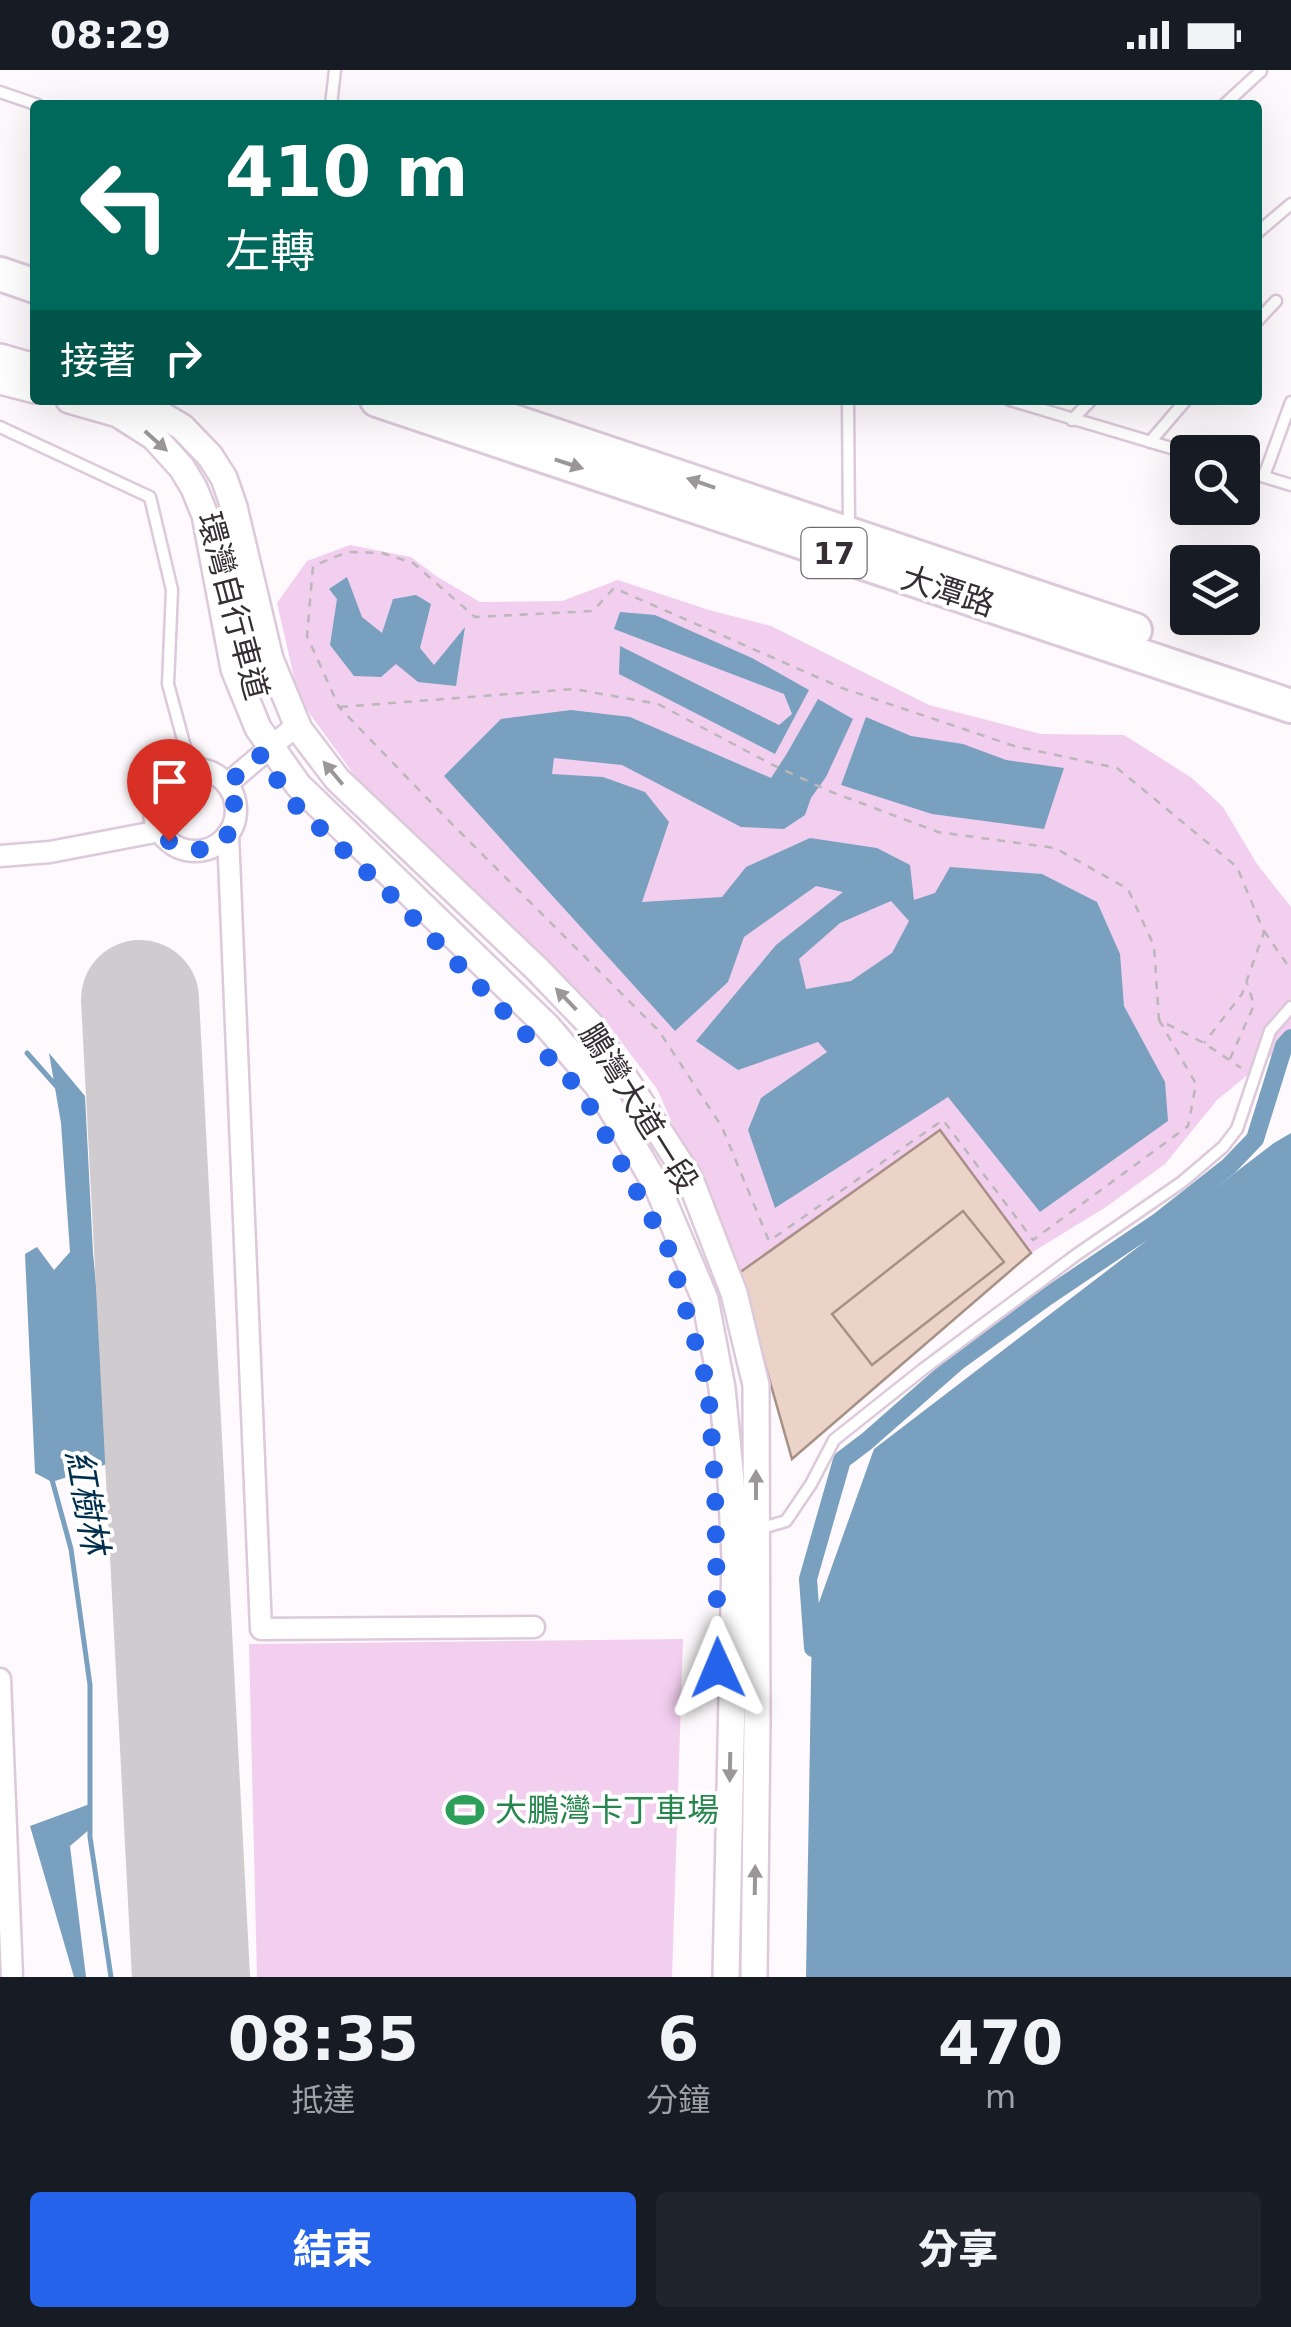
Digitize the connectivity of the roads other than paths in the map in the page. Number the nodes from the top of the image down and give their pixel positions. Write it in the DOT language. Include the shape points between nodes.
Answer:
graph roads {
  1 [pos="335,70"];
  2 [pos="1261,71"];
  3 [pos="0,92"];
  4 [pos="332,100"];
  5 [pos="1229,100"];
  6 [pos="30,102"];
  7 [pos="1291,204"];
  8 [pos="1262,229"];
  9 [pos="0,252"];
  10 [pos="30,261"];
  11 [pos="0,274"];
  12 [pos="30,284"];
  13 [pos="1276,301"];
  14 [pos="1262,316"];
  15 [pos="0,358"];
  16 [pos="30,366"];
  17 [pos="0,380"];
  18 [pos="30,389"];
  19 [pos="1291,402"];
  20 [pos="86,405"];
  21 [pos="145,405"];
  22 [pos="393,405"];
  23 [pos="465,405"];
  24 [pos="848,405"];
  25 [pos="1026,405"];
  26 [pos="1086,405"];
  27 [pos="1182,405"];
  28 [pos="1072,420"];
  29 [pos="0,426"];
  30 [pos="1150,442"];
  31 [pos="1170,448"];
  32 [pos="1260,475"];
  33 [pos="1264,476"];
  34 [pos="1291,485"];
  35 [pos="849,533"];
  36 [pos="1291,682"];
  37 [pos="1291,706"];
  38 [pos="297,725"];
  39 [pos="271,746"];
  40 [pos="190,769"];
  41 [pos="227,784"];
  42 [pos="160,831"];
  43 [pos="228,834"];
  44 [pos="0,856"];
  45 [pos="1291,1008"];
  46 [pos="745,1531"];
  47 [pos="534,1627"];
  48 [pos="0,1678"];
  49 [pos="12,1977"];
  50 [pos="726,1977"];
  51 [pos="754,1977"];
  1 -- 4 [label="lane"];
  2 -- 5 [label="lane"];
  3 -- 6 [label="lane"];
  7 -- 8 [label="lane"];
  9 -- 10 [label="main road"];
  11 -- 12 [label="main road"];
  13 -- 14 [label="lane"];
  15 -- 16 [label="street"];
  17 -- 18 [label="street"];
  19 -- 33 [label="lane"];
  20 -- 39 [label="street, 鵬灣大道一段, one-way" via="118,414 154,437 194,488 234,669"];
  21 -- 38 [label="street, 鵬灣大道一段" via="182,427 224,478 270,659"];
  22 -- 37 [label="main road, 大潭路 / 17, one-way"];
  35 -- 23 [label="main road, 大潭路 / 17, one-way"];
  24 -- 35 [label="lane"];
  25 -- 28 [label="lane"];
  26 -- 28 [label="lane"];
  27 -- 30 [label="lane"];
  28 -- 30 [label="lane"];
  29 -- 40 [label="lane" via="150,497 172,590 168,684"];
  30 -- 31 [label="lane"];
  32 -- 33 [label="lane"];
  33 -- 34 [label="lane"];
  35 -- 36 [label="main road, 大潭路 / 17"];
  38 -- 39 [label="street"];
  46 -- 38 [label="street, 鵬灣大道一段, one-way" via="756,1385 734,1293 690,1179 590,1024 337,779"];
  39 -- 41 [label="street"];
  39 -- 46 [label="street, 鵬灣大道一段" via="298,785 548,1027 598,1086 658,1188 704,1299"];
  40 -- 41 [label="street"];
  40 -- 42 [label="street" via="158,792"];
  41 -- 43 [label="street" via="236,809"];
  42 -- 43 [label="street" via="193,851"];
  42 -- 44 [label="street"];
  43 -- 47 [label="street" via="261,1629"];
  45 -- 46 [label="lane" via="1270,1031 1236,1129 1223,1147 834,1440 786,1521"];
  46 -- 50 [label="street, 鵬灣大道一段, one-way"];
  51 -- 46 [label="street, 鵬灣大道一段, one-way"];
  48 -- 49 [label="street"];
}
